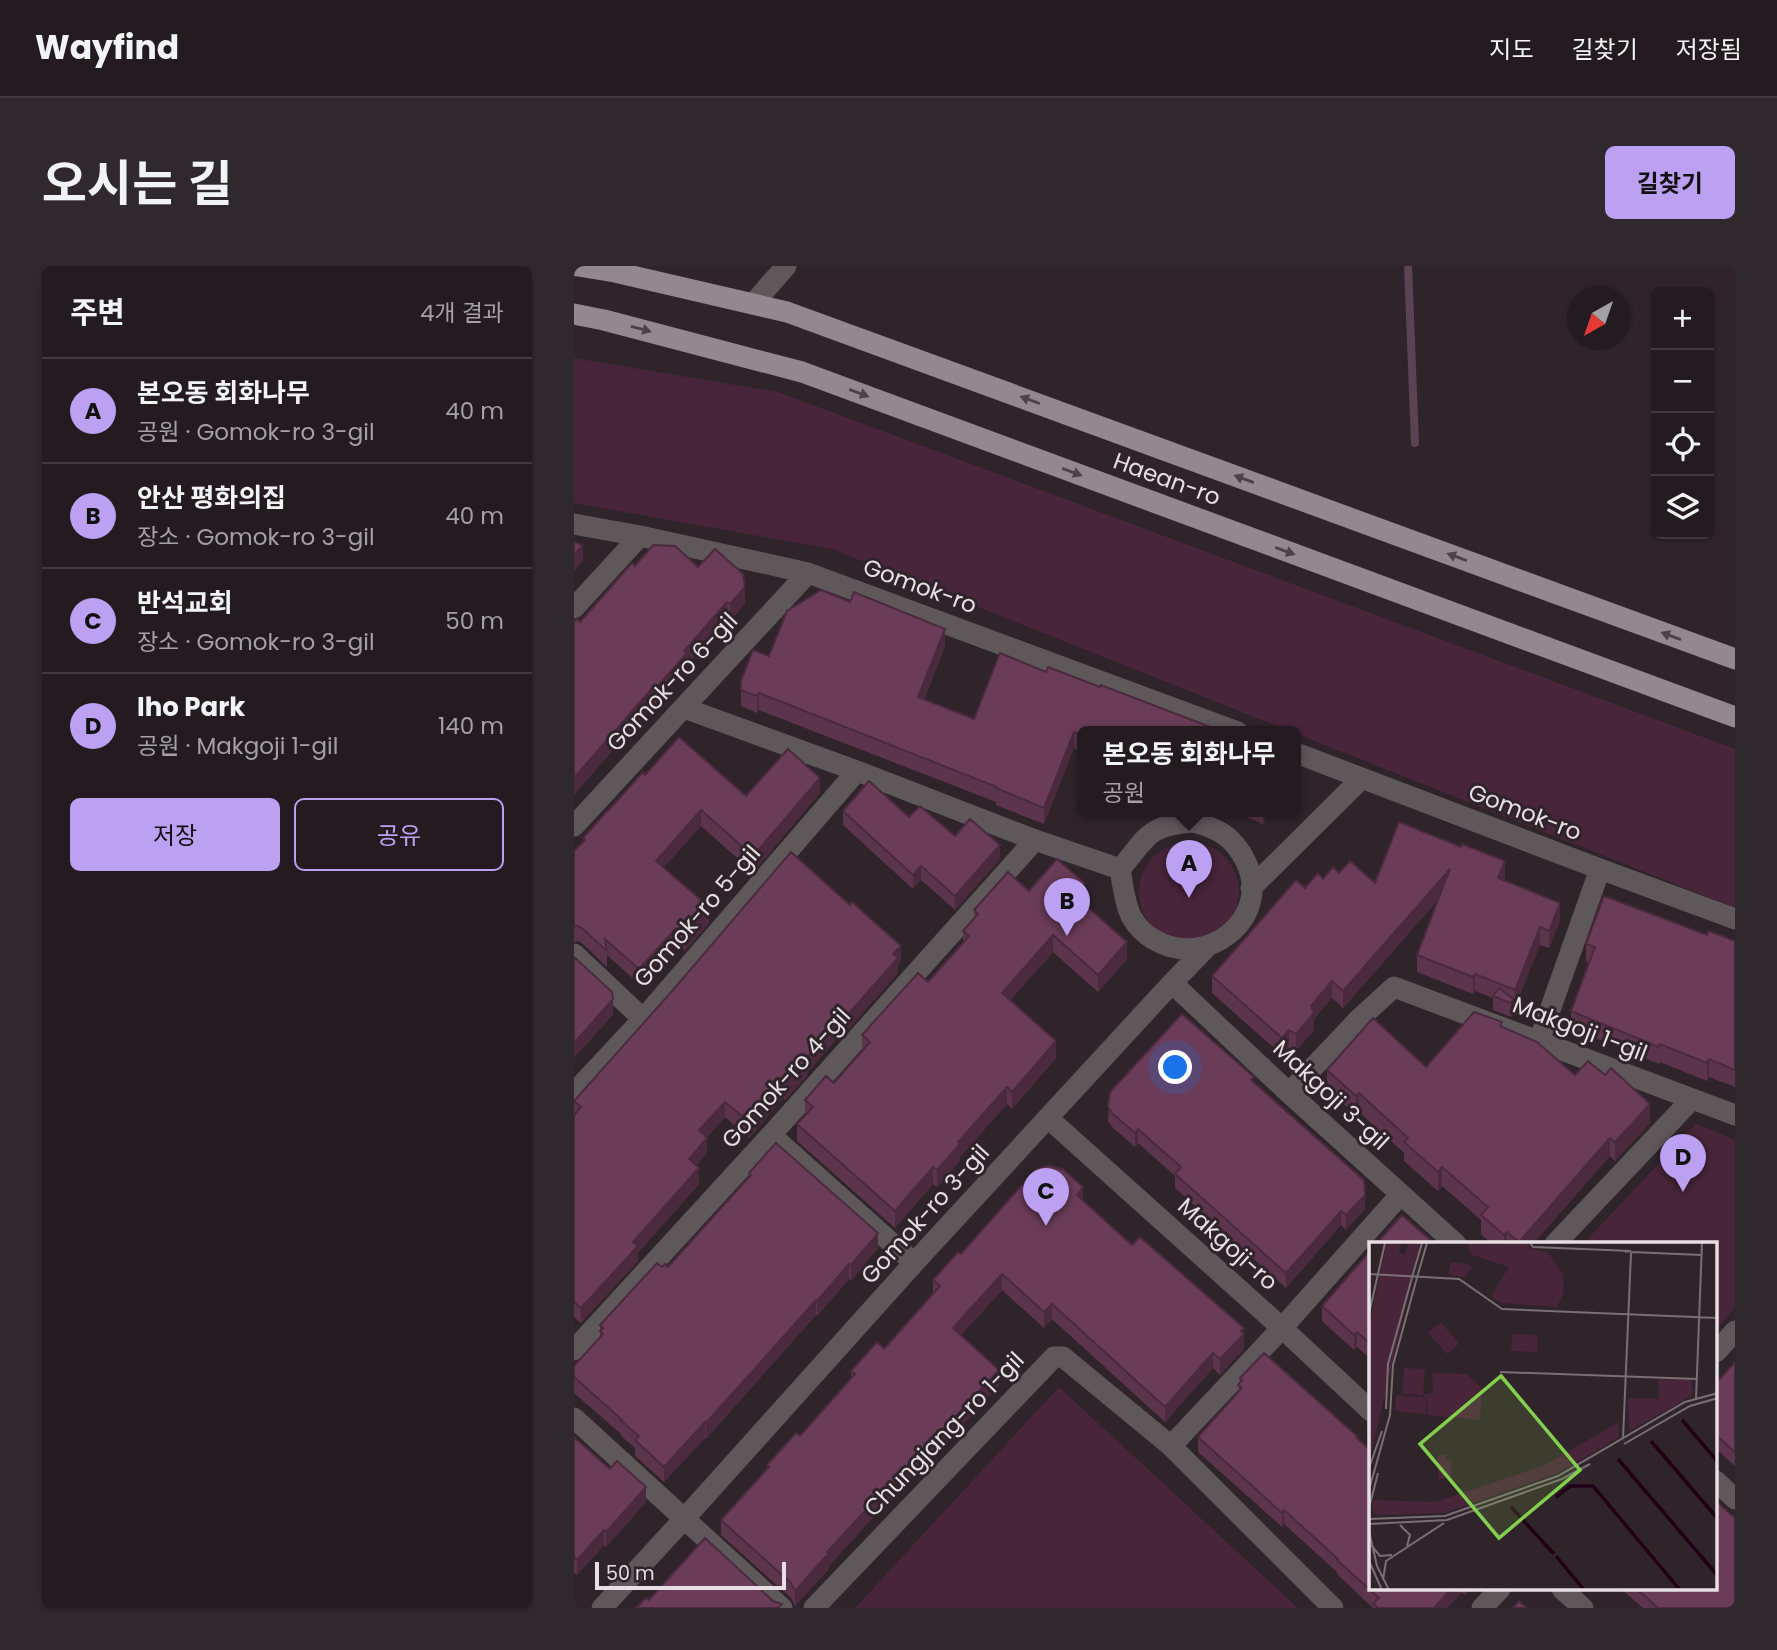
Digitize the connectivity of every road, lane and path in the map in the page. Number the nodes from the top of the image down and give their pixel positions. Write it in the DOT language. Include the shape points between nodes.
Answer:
graph roads {
  1 [pos="578,266"];
  2 [pos="786,266"];
  3 [pos="753,304"];
  4 [pos="574,314"];
  5 [pos="574,524"];
  6 [pos="640,536"];
  7 [pos="808,573"];
  8 [pos="574,608"];
  9 [pos="1735,659"];
  10 [pos="684,708"];
  11 [pos="1735,717"];
  12 [pos="1222,726"];
  13 [pos="1301,755"];
  14 [pos="857,771"];
  15 [pos="1362,778"];
  16 [pos="574,826"];
  17 [pos="1035,840"];
  18 [pos="1120,869"];
  19 [pos="1600,869"];
  20 [pos="1251,888"];
  21 [pos="1735,919"];
  22 [pos="1207,947"];
  23 [pos="574,954"];
  24 [pos="1172,983"];
  25 [pos="643,1019"];
  26 [pos="1539,1041"];
  27 [pos="574,1093"];
  28 [pos="1289,1093"];
  29 [pos="1692,1099"];
  30 [pos="1735,1115"];
  31 [pos="1048,1118"];
  32 [pos="771,1135"];
  33 [pos="1401,1194"];
  34 [pos="1454,1242"];
  35 [pos="1557,1242"];
  36 [pos="914,1263"];
  37 [pos="1282,1328"];
  38 [pos="1735,1331"];
  39 [pos="574,1350"];
  40 [pos="1718,1350"];
  41 [pos="1369,1409"];
  42 [pos="574,1418"];
  43 [pos="1171,1446"];
  44 [pos="1718,1483"];
  45 [pos="1735,1499"];
  46 [pos="684,1519"];
  47 [pos="1499,1590"];
  48 [pos="1563,1590"];
  49 [pos="602,1608"];
  50 [pos="782,1608"];
  51 [pos="814,1608"];
  52 [pos="1333,1608"];
  53 [pos="1482,1608"];
  54 [pos="1583,1608"];
  1 -- 3 [label="main road, Haean-ro"];
  2 -- 3 [label="street"];
  9 -- 3 [label="main road, Haean-ro, one-way" via="943,368"];
  4 -- 11 [label="main road, Haean-ro, one-way" via="802,373"];
  5 -- 6 [label="street, Gomok-ro"];
  6 -- 7 [label="street, Gomok-ro"];
  6 -- 8 [label="street"];
  7 -- 10 [label="street, Gomok-ro 6-gil"];
  7 -- 12 [label="street, Gomok-ro"];
  10 -- 14 [label="street"];
  10 -- 16 [label="street, Gomok-ro 6-gil"];
  13 -- 15 [label="street, Gomok-ro"];
  14 -- 17 [label="street"];
  14 -- 25 [label="street, Gomok-ro 5-gil"];
  15 -- 19 [label="street, Gomok-ro"];
  15 -- 20 [label="street"];
  17 -- 18 [label="street"];
  17 -- 32 [label="street, Gomok-ro 4-gil"];
  18 -- 20 [label="street" via="1155,830 1192,822 1228,837 1241,851"];
  18 -- 22 [label="street" via="1124,898 1146,935 1164,946"];
  19 -- 21 [label="street, Gomok-ro"];
  19 -- 26 [label="street"];
  20 -- 22 [label="street" via="1250,906 1239,923 1227,937"];
  22 -- 24 [label="street, Gomok-ro 3-gil"];
  23 -- 25 [label="street"];
  24 -- 28 [label="street, Makgoji 3-gil"];
  24 -- 31 [label="street, Gomok-ro 3-gil"];
  25 -- 27 [label="street, Gomok-ro 5-gil"];
  26 -- 28 [label="street, Makgoji 1-gil" via="1394,987"];
  26 -- 29 [label="street, Makgoji 1-gil"];
  28 -- 33 [label="street, Makgoji 3-gil"];
  29 -- 30 [label="street, Makgoji 1-gil"];
  29 -- 35 [label="street"];
  31 -- 36 [label="street, Gomok-ro 3-gil"];
  31 -- 37 [label="street, Makgoji-ro"];
  32 -- 36 [label="street"];
  32 -- 39 [label="street, Gomok-ro 4-gil"];
  33 -- 34 [label="street, Makgoji 3-gil"];
  33 -- 37 [label="street"];
  36 -- 46 [label="street, Gomok-ro 3-gil"];
  37 -- 41 [label="street, Makgoji-ro"];
  37 -- 43 [label="street"];
  38 -- 40 [label="street"];
  42 -- 46 [label="street"];
  43 -- 51 [label="street, Chungjang-ro 1-gil" via="1063,1357 1054,1357"];
  43 -- 52 [label="street, Chungjang-ro 1-gil"];
  44 -- 45 [label="street"];
  46 -- 49 [label="street, Gomok-ro 3-gil"];
  46 -- 50 [label="street"];
  47 -- 53 [label="street"];
  48 -- 54 [label="street"];
}
